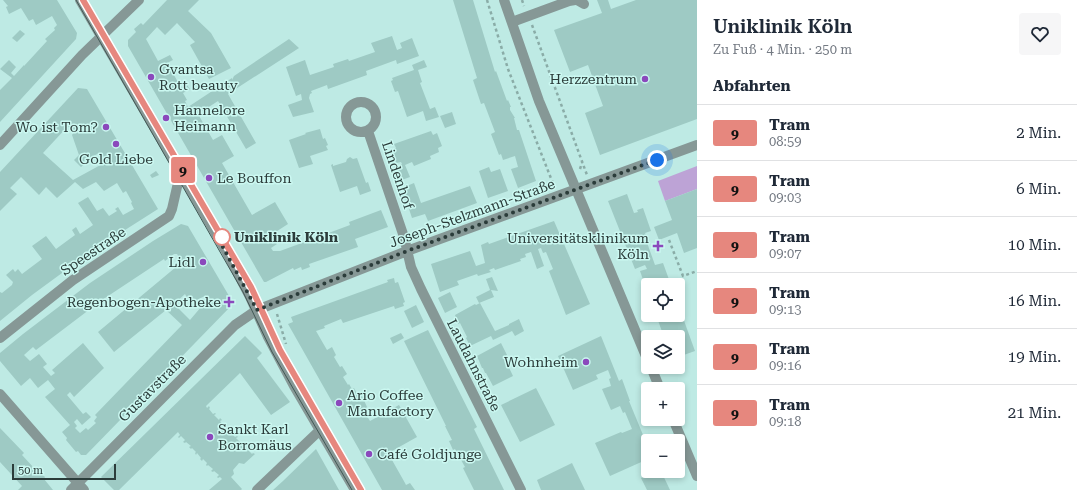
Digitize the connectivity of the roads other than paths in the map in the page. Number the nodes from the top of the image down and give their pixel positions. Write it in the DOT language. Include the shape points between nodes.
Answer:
graph roads {
  1 [pos="80,0"];
  2 [pos="139,0"];
  3 [pos="504,0"];
  4 [pos="579,1"];
  5 [pos="512,22"];
  6 [pos="100,39"];
  7 [pos="368,130"];
  8 [pos="0,145"];
  9 [pos="697,146"];
  10 [pos="180,174"];
  11 [pos="575,190"];
  12 [pos="407,251"];
  13 [pos="257,310"];
  14 [pos="0,338"];
  15 [pos="641,345"];
  16 [pos="0,394"];
  17 [pos="676,426"];
  18 [pos="320,430"];
  19 [pos="697,476"];
  20 [pos="78,488"];
  21 [pos="257,490"];
  22 [pos="356,490"];
  23 [pos="522,490"];
  1 -- 6 [label="street"];
  2 -- 6 [label="street"];
  3 -- 5 [label="street"];
  4 -- 5 [label="street" via="569,1"];
  5 -- 11 [label="street" via="539,101"];
  6 -- 8 [label="street" via="82,55"];
  6 -- 10 [label="street"];
  7 -- 12 [label="street, Lindenhof"];
  9 -- 11 [label="street, Joseph-Stelzmann-Straße"];
  10 -- 13 [label="street" via="226,251"];
  10 -- 14 [label="street, Speestraße" via="169,216 74,280"];
  11 -- 12 [label="street, Joseph-Stelzmann-Straße"];
  11 -- 15 [label="street"];
  12 -- 13 [label="street, Joseph-Stelzmann-Straße"];
  12 -- 23 [label="street, Laudahnstraße" via="421,289"];
  13 -- 18 [label="street" via="268,337"];
  13 -- 20 [label="street, Gustavstraße" via="235,325"];
  16 -- 20 [label="street"];
  17 -- 19 [label="street"];
  18 -- 21 [label="street"];
  18 -- 22 [label="street"];
}
